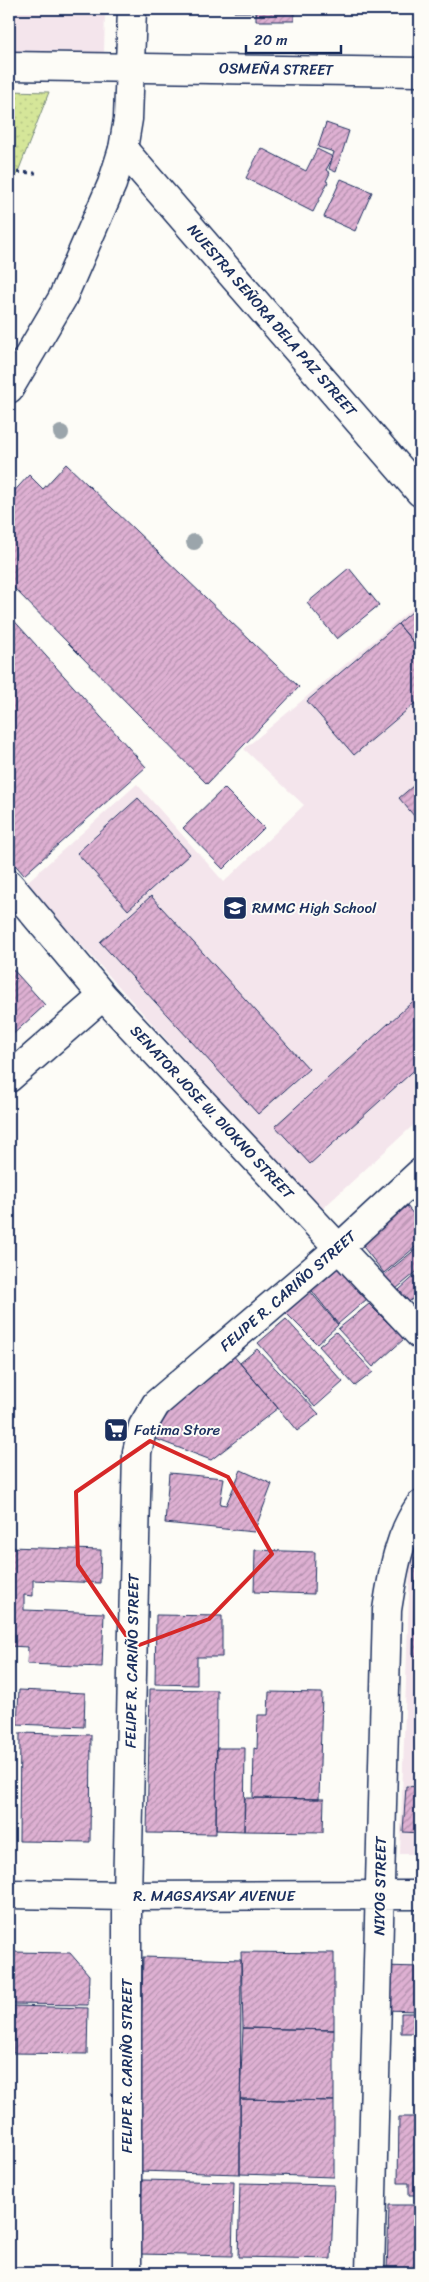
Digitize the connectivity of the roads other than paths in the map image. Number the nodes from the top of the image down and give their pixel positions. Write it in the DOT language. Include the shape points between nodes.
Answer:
graph roads {
  1 [pos="132,9"];
  2 [pos="9,66"];
  3 [pos="132,67"];
  4 [pos="420,72"];
  5 [pos="123,149"];
  6 [pos="9,390"];
  7 [pos="420,492"];
  8 [pos="9,884"];
  9 [pos="103,996"];
  10 [pos="9,1078"];
  11 [pos="420,1173"];
  12 [pos="340,1248"];
  13 [pos="420,1335"];
  14 [pos="420,1505"];
  15 [pos="9,1894"];
  16 [pos="379,1894"];
  17 [pos="420,1895"];
  18 [pos="127,1896"];
  19 [pos="127,2273"];
  20 [pos="370,2273"];
  1 -- 3 [label="street"];
  2 -- 3 [label="street, OSMEÑA STREET"];
  3 -- 4 [label="street, OSMEÑA STREET"];
  3 -- 5 [label="street"];
  5 -- 6 [label="street" via="112,184 62,300"];
  5 -- 7 [label="street, NUESTRA SEÑORA DELA PAZ STREET"];
  8 -- 9 [label="street, SENATOR JOSE W. DIOKNO STREET"];
  9 -- 10 [label="street"];
  9 -- 12 [label="street, SENATOR JOSE W. DIOKNO STREET"];
  11 -- 12 [label="street, FELIPE R. CARIÑO STREET"];
  12 -- 13 [label="street, SENATOR JOSE W. DIOKNO STREET"];
  12 -- 18 [label="street, FELIPE R. CARIÑO STREET" via="156,1404 143,1426 137,1452"];
  14 -- 16 [label="street, NIYOG STREET" via="407,1524 386,1610"];
  15 -- 18 [label="street, R. MAGSAYSAY AVENUE"];
  16 -- 17 [label="street, R. MAGSAYSAY AVENUE"];
  16 -- 18 [label="street, R. MAGSAYSAY AVENUE"];
  16 -- 20 [label="street, NIYOG STREET"];
  18 -- 19 [label="street, FELIPE R. CARIÑO STREET"];
}
